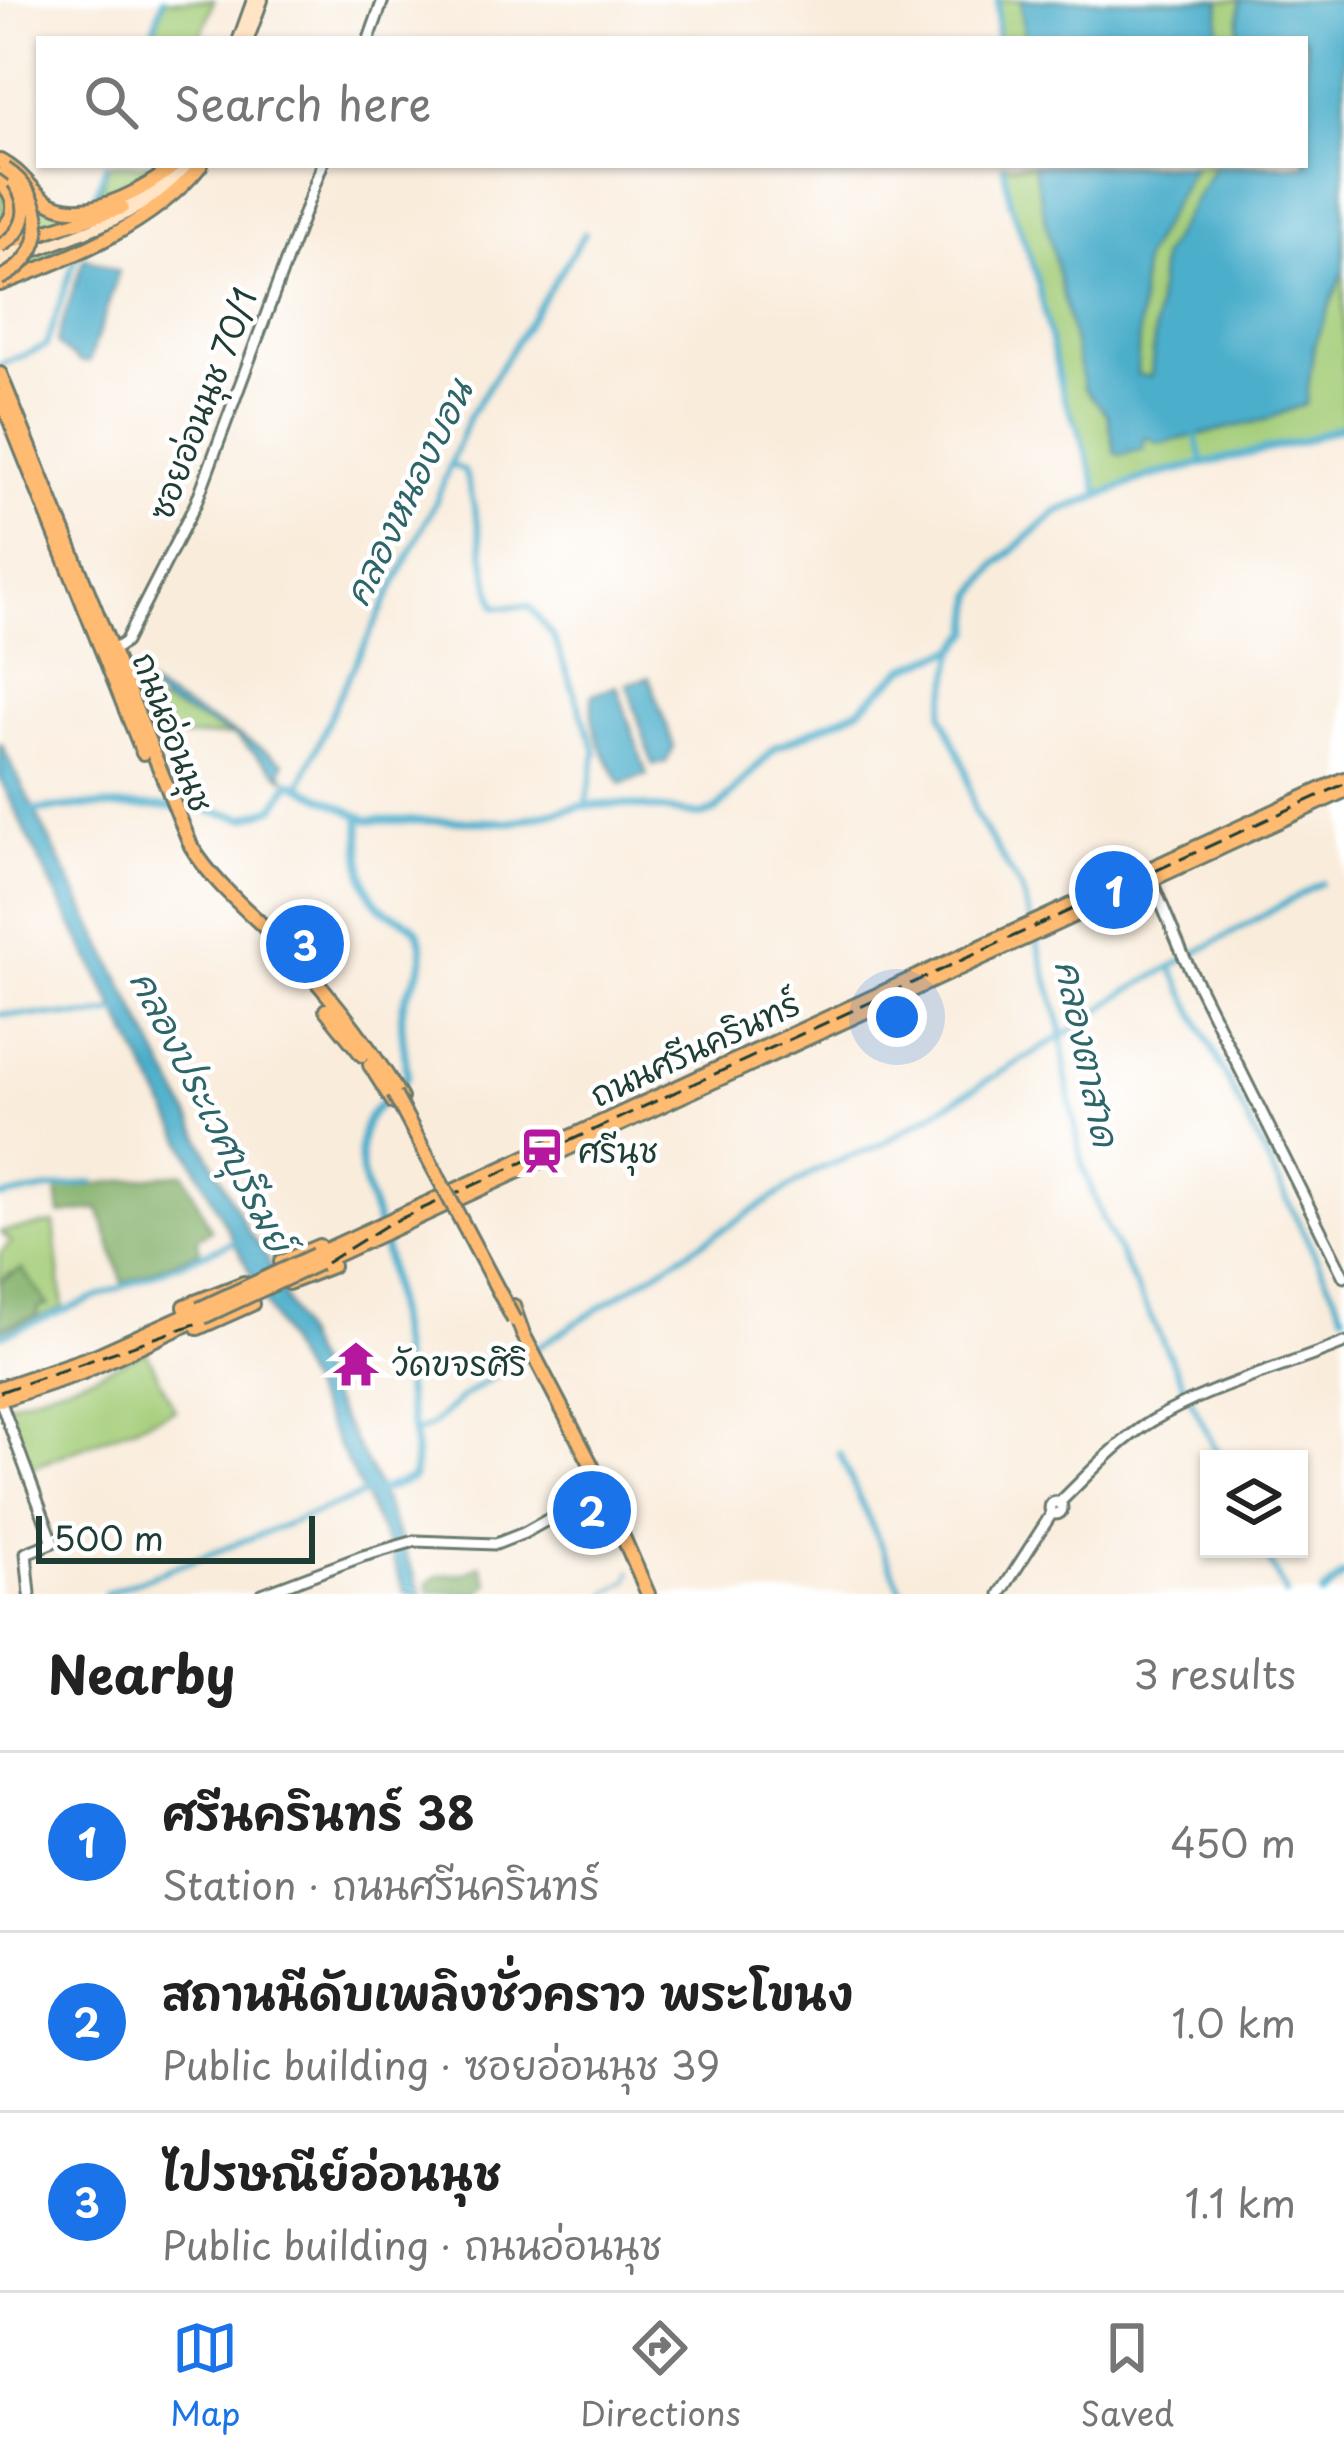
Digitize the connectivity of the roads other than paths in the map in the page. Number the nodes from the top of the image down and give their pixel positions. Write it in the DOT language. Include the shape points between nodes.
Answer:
graph roads {
  1 [pos="258,0"];
  2 [pos="383,0"];
  3 [pos="244,36"];
  4 [pos="370,36"];
  5 [pos="173,168"];
  6 [pos="193,168"];
  7 [pos="195,168"];
  8 [pos="321,168"];
  9 [pos="1,170"];
  10 [pos="90,222"];
  11 [pos="3,241"];
  12 [pos="2,286"];
  13 [pos="1,377"];
  14 [pos="0,396"];
  15 [pos="108,652"];
  16 [pos="1344,779"];
  17 [pos="1344,791"];
  18 [pos="1150,879"];
  19 [pos="1031,928"];
  20 [pos="385,1079"];
  21 [pos="435,1170"];
  22 [pos="468,1189"];
  23 [pos="430,1206"];
  24 [pos="455,1210"];
  25 [pos="376,1231"];
  26 [pos="1344,1277"];
  27 [pos="165,1330"];
  28 [pos="1344,1343"];
  29 [pos="530,1348"];
  30 [pos="0,1388"];
  31 [pos="0,1400"];
  32 [pos="600,1489"];
  33 [pos="30,1594"];
  34 [pos="262,1594"];
  35 [pos="646,1594"];
  36 [pos="1000,1594"];
  1 -- 3 [label="main road"];
  2 -- 4 [label="street"];
  5 -- 10 [label="main road"];
  6 -- 10 [label="main road" via="155,199"];
  7 -- 10 [label="main road" via="173,195 109,234"];
  8 -- 15 [label="street, ซอยอ่อนนุช 70/1" via="196,503 125,642"];
  9 -- 10 [label="main road"];
  9 -- 11 [label="main road" via="13,196"];
  9 -- 11 [label="main road, bridge" via="18,186 25,209 17,232"];
  9 -- 12 [label="main road, bridge" via="32,194 39,223 28,259"];
  10 -- 11 [label="main road"];
  10 -- 11 [label="main road, bridge"];
  10 -- 12 [label="main road" via="52,265"];
  10 -- 12 [label="main road" via="66,261"];
  13 -- 15 [label="main road, ถนนอ่อนนุช"];
  14 -- 15 [label="main road, ถนนอ่อนนุช"];
  15 -- 20 [label="main road, ถนนอ่อนนุช" via="176,824 204,866 294,957"];
  16 -- 19 [label="main road, ถนนศรีนครินทร์"];
  17 -- 18 [label="main road, ถนนศรีนครินทร์"];
  18 -- 19 [label="main road, ถนนศรีนครินทร์"];
  18 -- 26 [label="street"];
  19 -- 22 [label="main road, ถนนศรีนครินทร์"];
  20 -- 21 [label="main road, ถนนอ่อนนุช, bridge"];
  20 -- 29 [label="main road, ถนนอ่อนนุช, bridge"];
  21 -- 22 [label="main road"];
  21 -- 23 [label="main road"];
  21 -- 24 [label="main road, ถนนอ่อนนุช"];
  22 -- 24 [label="main road, ถนนศรีนครินทร์"];
  22 -- 24 [label="main road"];
  23 -- 24 [label="main road, ถนนศรีนครินทร์"];
  23 -- 24 [label="main road"];
  23 -- 25 [label="main road, ถนนศรีนครินทร์"];
  24 -- 29 [label="main road, ถนนอ่อนนุช"];
  25 -- 25 [label="main road" via="346,1259 288,1283 283,1261 346,1234"];
  25 -- 27 [label="main road, ถนนศรีนครินทร์, bridge"];
  27 -- 27 [label="main road" via="181,1308 244,1283 252,1304 191,1330"];
  27 -- 30 [label="main road, ถนนศรีนครินทร์"];
  27 -- 31 [label="main road, ถนนศรีนครินทร์" via="81,1373"];
  28 -- 36 [label="street" via="1189,1402 1120,1444 1060,1502"];
  29 -- 32 [label="main road, ถนนอ่อนนุช"];
  31 -- 33 [label="street" via="53,1542 26,1553"];
  32 -- 34 [label="street" via="496,1544 416,1540"];
  32 -- 35 [label="main road, ถนนอ่อนนุช"];
}
